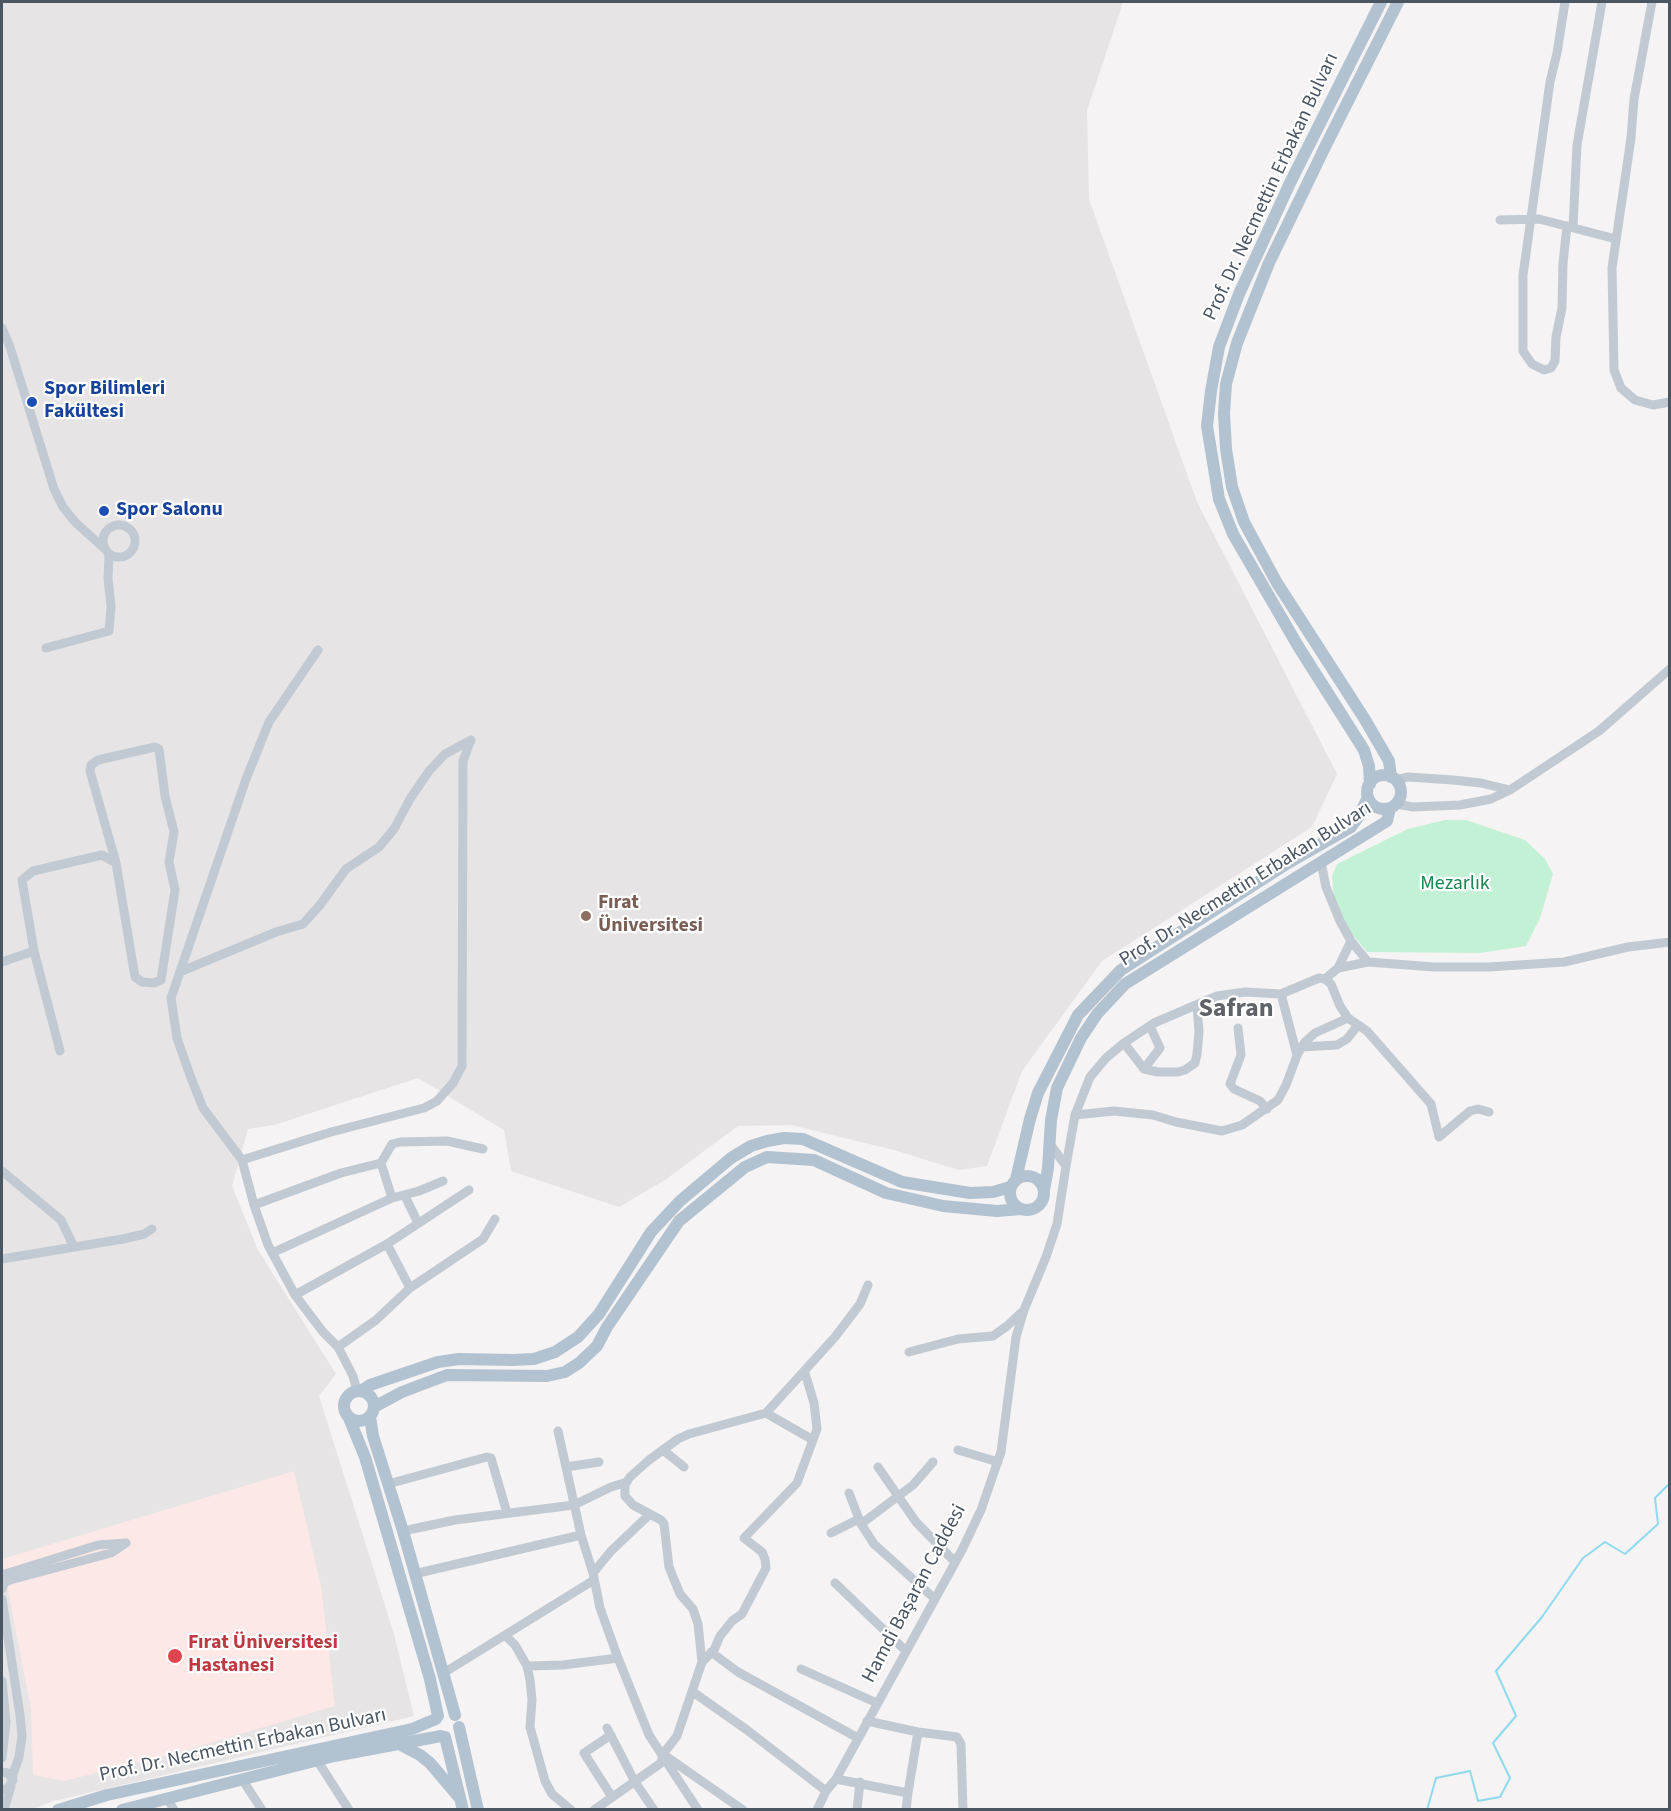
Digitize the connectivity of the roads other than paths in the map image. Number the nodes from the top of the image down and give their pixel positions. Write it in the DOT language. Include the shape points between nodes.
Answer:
graph roads {
  1 [pos="1381,2"];
  2 [pos="1398,2"];
  3 [pos="1565,2"];
  4 [pos="1602,2"];
  5 [pos="1652,2"];
  6 [pos="1530,219"];
  7 [pos="1500,220"];
  8 [pos="1570,227"];
  9 [pos="1616,238"];
  10 [pos="2,328"];
  11 [pos="6,344"];
  12 [pos="1670,402"];
  13 [pos="46,648"];
  14 [pos="318,650"];
  15 [pos="1670,669"];
  16 [pos="1393,779"];
  17 [pos="1370,784"];
  18 [pos="1510,790"];
  19 [pos="1368,797"];
  20 [pos="1393,806"];
  21 [pos="117,862"];
  22 [pos="1321,862"];
  23 [pos="1351,941"];
  24 [pos="1670,942"];
  25 [pos="34,951"];
  26 [pos="2,962"];
  27 [pos="1368,962"];
  28 [pos="1338,968"];
  29 [pos="182,971"];
  30 [pos="1325,978"];
  31 [pos="1281,994"];
  32 [pos="1197,1005"];
  33 [pos="1348,1018"];
  34 [pos="1358,1025"];
  35 [pos="1150,1026"];
  36 [pos="1238,1028"];
  37 [pos="1124,1043"];
  38 [pos="60,1051"];
  39 [pos="1299,1051"];
  40 [pos="1144,1069"];
  41 [pos="1267,1109"];
  42 [pos="1489,1112"];
  43 [pos="1075,1115"];
  44 [pos="1050,1143"];
  45 [pos="483,1149"];
  46 [pos="242,1160"];
  47 [pos="381,1163"];
  48 [pos="1066,1166"];
  49 [pos="2,1171"];
  50 [pos="443,1181"];
  51 [pos="1013,1183"];
  52 [pos="469,1190"];
  53 [pos="1044,1190"];
  54 [pos="405,1196"];
  55 [pos="392,1198"];
  56 [pos="254,1205"];
  57 [pos="1021,1209"];
  58 [pos="495,1219"];
  59 [pos="418,1223"];
  60 [pos="152,1229"];
  61 [pos="387,1244"];
  62 [pos="74,1247"];
  63 [pos="272,1253"];
  64 [pos="2,1259"];
  65 [pos="868,1285"];
  66 [pos="410,1288"];
  67 [pos="295,1295"];
  68 [pos="1024,1310"];
  69 [pos="338,1347"];
  70 [pos="909,1352"];
  71 [pos="805,1373"];
  72 [pos="359,1391"];
  73 [pos="372,1412"];
  74 [pos="766,1413"];
  75 [pos="349,1418"];
  76 [pos="558,1431"];
  77 [pos="813,1440"];
  78 [pos="663,1450"];
  79 [pos="958,1450"];
  80 [pos="599,1462"];
  81 [pos="933,1462"];
  82 [pos="998,1462"];
  83 [pos="566,1467"];
  84 [pos="684,1467"];
  85 [pos="878,1467"];
  86 [pos="627,1482"];
  87 [pos="388,1484"];
  88 [pos="849,1493"];
  89 [pos="898,1496"];
  90 [pos="574,1505"];
  91 [pos="507,1513"];
  92 [pos="650,1514"];
  93 [pos="860,1521"];
  94 [pos="403,1531"];
  95 [pos="831,1533"];
  96 [pos="581,1535"];
  97 [pos="955,1563"];
  98 [pos="414,1574"];
  99 [pos="593,1577"];
  100 [pos="2,1581"];
  101 [pos="835,1583"];
  102 [pos="2,1599"];
  103 [pos="935,1599"];
  104 [pos="506,1636"];
  105 [pos="906,1651"];
  106 [pos="711,1652"];
  107 [pos="618,1658"];
  108 [pos="702,1662"];
  109 [pos="526,1666"];
  110 [pos="801,1669"];
  111 [pos="442,1674"];
  112 [pos="2,1681"];
  113 [pos="693,1692"];
  114 [pos="18,1699"];
  115 [pos="5,1701"];
  116 [pos="877,1703"];
  117 [pos="455,1715"];
  118 [pos="437,1717"];
  119 [pos="867,1720"];
  120 [pos="459,1727"];
  121 [pos="918,1732"];
  122 [pos="443,1736"];
  123 [pos="858,1738"];
  124 [pos="399,1744"];
  125 [pos="663,1754"];
  126 [pos="2,1758"];
  127 [pos="316,1760"];
  128 [pos="2,1772"];
  129 [pos="242,1779"];
  130 [pos="836,1779"];
  131 [pos="635,1782"];
  132 [pos="860,1782"];
  133 [pos="8,1784"];
  134 [pos="826,1791"];
  135 [pos="908,1793"];
  136 [pos="458,1796"];
  137 [pos="612,1797"];
  138 [pos="167,1798"];
  139 [pos="4,1809"];
  140 [pos="58,1809"];
  141 [pos="122,1809"];
  142 [pos="174,1809"];
  143 [pos="262,1809"];
  144 [pos="349,1809"];
  145 [pos="463,1809"];
  146 [pos="478,1809"];
  147 [pos="571,1809"];
  148 [pos="594,1809"];
  149 [pos="654,1809"];
  150 [pos="699,1809"];
  151 [pos="743,1809"];
  152 [pos="817,1809"];
  153 [pos="857,1809"];
  154 [pos="906,1809"];
  155 [pos="963,1809"];
  1 -- 17 [label="main road, Prof. Dr. Necmettin Erbakan Bulvarı" via="1239,294 1219,347 1207,426 1219,500 1233,534 1364,750"];
  2 -- 16 [label="main road, Prof. Dr. Necmettin Erbakan Bulvarı" via="1265,273 1237,343 1226,384 1224,413 1232,488 1244,522 1277,584 1389,761"];
  3 -- 6 [label="street"];
  4 -- 8 [label="street" via="1577,146"];
  5 -- 9 [label="street" via="1634,99"];
  6 -- 7 [label="street"];
  6 -- 8 [label="street"];
  6 -- 8 [label="street" via="1523,274 1522,345 1528,360 1544,370 1555,361"];
  8 -- 9 [label="street"];
  9 -- 12 [label="street" via="1612,268 1615,377 1635,400 1653,405"];
  10 -- 11 [label="street"];
  11 -- 13 [label="street" via="54,489 75,522 107,552 109,631"];
  14 -- 29 [label="street" via="269,722"];
  15 -- 18 [label="street" via="1599,731"];
  16 -- 17 [label="main road" via="1381,776"];
  16 -- 18 [label="street" via="1452,780"];
  16 -- 20 [label="main road" via="1400,789 1400,798"];
  17 -- 19 [label="main road"];
  18 -- 20 [label="street" via="1491,799 1460,805"];
  19 -- 20 [label="main road" via="1379,808"];
  19 -- 51 [label="main road, Prof. Dr. Necmettin Erbakan Bulvarı" via="1351,826 1121,970 1078,1015 1038,1093"];
  20 -- 22 [label="main road, Prof. Dr. Necmettin Erbakan Bulvarı" via="1387,821"];
  21 -- 21 [label="street" via="135,977 154,983 161,980 176,890 169,862 174,832 159,749 155,747 98,760 90,771"];
  21 -- 25 [label="street" via="102,855 33,871 22,880"];
  22 -- 23 [label="street" via="1330,899"];
  22 -- 44 [label="main road, Prof. Dr. Necmettin Erbakan Bulvarı" via="1125,984 1081,1038 1057,1088"];
  23 -- 27 [label="street"];
  23 -- 28 [label="street"];
  24 -- 27 [label="street" via="1564,962 1521,965 1434,967"];
  25 -- 26 [label="street"];
  25 -- 38 [label="street"];
  27 -- 28 [label="street"];
  28 -- 30 [label="street"];
  29 -- 46 [label="street" via="171,998 177,1038 203,1108"];
  29 -- 46 [label="street" via="303,924 346,869 379,846 394,829 429,771 445,754 471,740 463,760 462,1066 453,1083 437,1101 424,1108"];
  30 -- 31 [label="street"];
  30 -- 33 [label="street"];
  31 -- 32 [label="street, Hamdi Başaran Caddesi" via="1245,992 1217,996"];
  31 -- 39 [label="street"];
  32 -- 35 [label="street, Hamdi Başaran Caddesi"];
  32 -- 40 [label="street" via="1195,1063 1178,1072"];
  33 -- 34 [label="street"];
  33 -- 39 [label="street" via="1314,1033"];
  34 -- 39 [label="street" via="1337,1045"];
  34 -- 42 [label="street" via="1431,1104 1439,1137 1470,1111"];
  35 -- 37 [label="street, Hamdi Başaran Caddesi"];
  35 -- 40 [label="street" via="1160,1048"];
  36 -- 41 [label="street" via="1241,1055 1230,1084"];
  37 -- 40 [label="street"];
  37 -- 43 [label="street, Hamdi Başaran Caddesi" via="1090,1077"];
  39 -- 41 [label="street" via="1278,1100"];
  41 -- 43 [label="street" via="1242,1125 1222,1131 1153,1115 1114,1111"];
  43 -- 48 [label="street, Hamdi Başaran Caddesi"];
  44 -- 48 [label="street"];
  44 -- 53 [label="main road, Prof. Dr. Necmettin Erbakan Bulvarı"];
  45 -- 47 [label="street" via="447,1141 400,1142 392,1144"];
  46 -- 56 [label="street"];
  47 -- 55 [label="street"];
  47 -- 56 [label="street" via="341,1173"];
  48 -- 68 [label="street, Hamdi Başaran Caddesi" via="1057,1224"];
  49 -- 62 [label="street" via="61,1220"];
  50 -- 54 [label="street"];
  51 -- 53 [label="main road" via="1030,1176"];
  51 -- 57 [label="main road" via="1009,1192 1012,1203"];
  51 -- 72 [label="main road" via="993,1192 970,1193 913,1185 803,1139 784,1138 751,1146 680,1201 651,1232 599,1314 578,1337 555,1352 534,1359 438,1362"];
  52 -- 59 [label="street"];
  53 -- 57 [label="main road" via="1036,1208"];
  54 -- 55 [label="street"];
  54 -- 59 [label="street"];
  55 -- 63 [label="street"];
  56 -- 63 [label="street"];
  57 -- 73 [label="main road" via="943,1206 886,1193 814,1160 767,1157 745,1167 679,1221 597,1346 579,1363 565,1372 547,1376 447,1375 402,1392"];
  58 -- 66 [label="street" via="483,1239"];
  59 -- 61 [label="street"];
  60 -- 62 [label="street" via="144,1234"];
  61 -- 66 [label="street"];
  61 -- 67 [label="street"];
  62 -- 64 [label="street"];
  63 -- 67 [label="street"];
  65 -- 71 [label="street" via="860,1304"];
  66 -- 69 [label="street" via="376,1320"];
  67 -- 69 [label="street"];
  68 -- 70 [label="street" via="993,1336 958,1339"];
  68 -- 82 [label="street, Hamdi Başaran Caddesi" via="1016,1337"];
  69 -- 72 [label="street"];
  71 -- 74 [label="street"];
  71 -- 77 [label="street" via="817,1418"];
  72 -- 73 [label="main road" via="369,1395"];
  72 -- 75 [label="main road" via="344,1402"];
  73 -- 75 [label="main road" via="357,1422"];
  73 -- 87 [label="main road" via="373,1436"];
  74 -- 77 [label="street"];
  74 -- 78 [label="street" via="689,1434"];
  75 -- 118 [label="main road" via="430,1679"];
  76 -- 83 [label="street"];
  77 -- 106 [label="street" via="797,1484 744,1538 762,1552 766,1568 742,1614 732,1621"];
  78 -- 84 [label="street"];
  78 -- 86 [label="street"];
  79 -- 82 [label="street"];
  80 -- 83 [label="street"];
  81 -- 89 [label="street" via="914,1485"];
  82 -- 97 [label="street, Hamdi Başaran Caddesi" via="981,1510"];
  83 -- 90 [label="street"];
  85 -- 89 [label="street"];
  86 -- 90 [label="street"];
  86 -- 92 [label="street" via="625,1496"];
  87 -- 91 [label="street" via="487,1456"];
  87 -- 94 [label="main road"];
  88 -- 93 [label="street"];
  89 -- 93 [label="street"];
  89 -- 97 [label="street" via="916,1522"];
  90 -- 91 [label="street"];
  90 -- 96 [label="street"];
  91 -- 94 [label="street"];
  92 -- 99 [label="street" via="611,1551"];
  92 -- 108 [label="street" via="664,1524 669,1567 698,1623"];
  93 -- 95 [label="street"];
  93 -- 103 [label="street" via="884,1554"];
  94 -- 98 [label="main road"];
  96 -- 98 [label="street"];
  96 -- 99 [label="street"];
  97 -- 103 [label="street, Hamdi Başaran Caddesi"];
  98 -- 111 [label="main road"];
  99 -- 104 [label="street"];
  99 -- 107 [label="street"];
  100 -- 100 [label="street" via="111,1553 126,1543 98,1545"];
  101 -- 105 [label="street"];
  102 -- 114 [label="street"];
  103 -- 105 [label="street, Hamdi Başaran Caddesi"];
  104 -- 109 [label="street"];
  104 -- 111 [label="street"];
  105 -- 116 [label="street, Hamdi Başaran Caddesi"];
  106 -- 108 [label="street"];
  106 -- 123 [label="street" via="738,1672"];
  107 -- 109 [label="street"];
  107 -- 125 [label="street" via="648,1735"];
  108 -- 113 [label="street"];
  109 -- 147 [label="street" via="532,1700 530,1727 545,1781 552,1794"];
  110 -- 116 [label="street"];
  111 -- 117 [label="main road"];
  112 -- 115 [label="street"];
  113 -- 125 [label="street" via="677,1736"];
  113 -- 134 [label="street"];
  114 -- 115 [label="street"];
  114 -- 133 [label="street" via="22,1736"];
  115 -- 126 [label="street"];
  116 -- 119 [label="street, Hamdi Başaran Caddesi"];
  117 -- 118 [label="main road" via="444,1712"];
  117 -- 120 [label="main road"];
  118 -- 122 [label="main road" via="436,1730"];
  118 -- 140 [label="main road, Prof. Dr. Necmettin Erbakan Bulvarı" via="412,1729"];
  119 -- 121 [label="street"];
  119 -- 123 [label="street, Hamdi Başaran Caddesi"];
  120 -- 122 [label="main road" via="452,1736"];
  120 -- 146 [label="main road"];
  121 -- 135 [label="street"];
  121 -- 155 [label="street" via="960,1740"];
  122 -- 124 [label="main road, Prof. Dr. Necmettin Erbakan Bulvarı"];
  122 -- 136 [label="main road"];
  123 -- 130 [label="street, Hamdi Başaran Caddesi"];
  124 -- 127 [label="main road, Prof. Dr. Necmettin Erbakan Bulvarı"];
  124 -- 136 [label="main road" via="430,1763"];
  125 -- 131 [label="street" via="661,1763"];
  125 -- 150 [label="street"];
  125 -- 151 [label="street"];
  127 -- 129 [label="main road, Prof. Dr. Necmettin Erbakan Bulvarı"];
  127 -- 144 [label="street"];
  128 -- 133 [label="street" via="8,1773"];
  129 -- 138 [label="main road, Prof. Dr. Necmettin Erbakan Bulvarı"];
  129 -- 143 [label="street"];
  130 -- 132 [label="street"];
  130 -- 134 [label="street, Hamdi Başaran Caddesi"];
  131 -- 137 [label="street"];
  131 -- 137 [label="street" via="609,1732 584,1753"];
  131 -- 149 [label="street"];
  132 -- 135 [label="street"];
  132 -- 153 [label="street"];
  133 -- 139 [label="street"];
  134 -- 152 [label="street, Hamdi Başaran Caddesi"];
  135 -- 154 [label="street"];
  136 -- 145 [label="main road"];
  137 -- 148 [label="street"];
  138 -- 141 [label="main road, Prof. Dr. Necmettin Erbakan Bulvarı"];
  138 -- 142 [label="street"];
}
